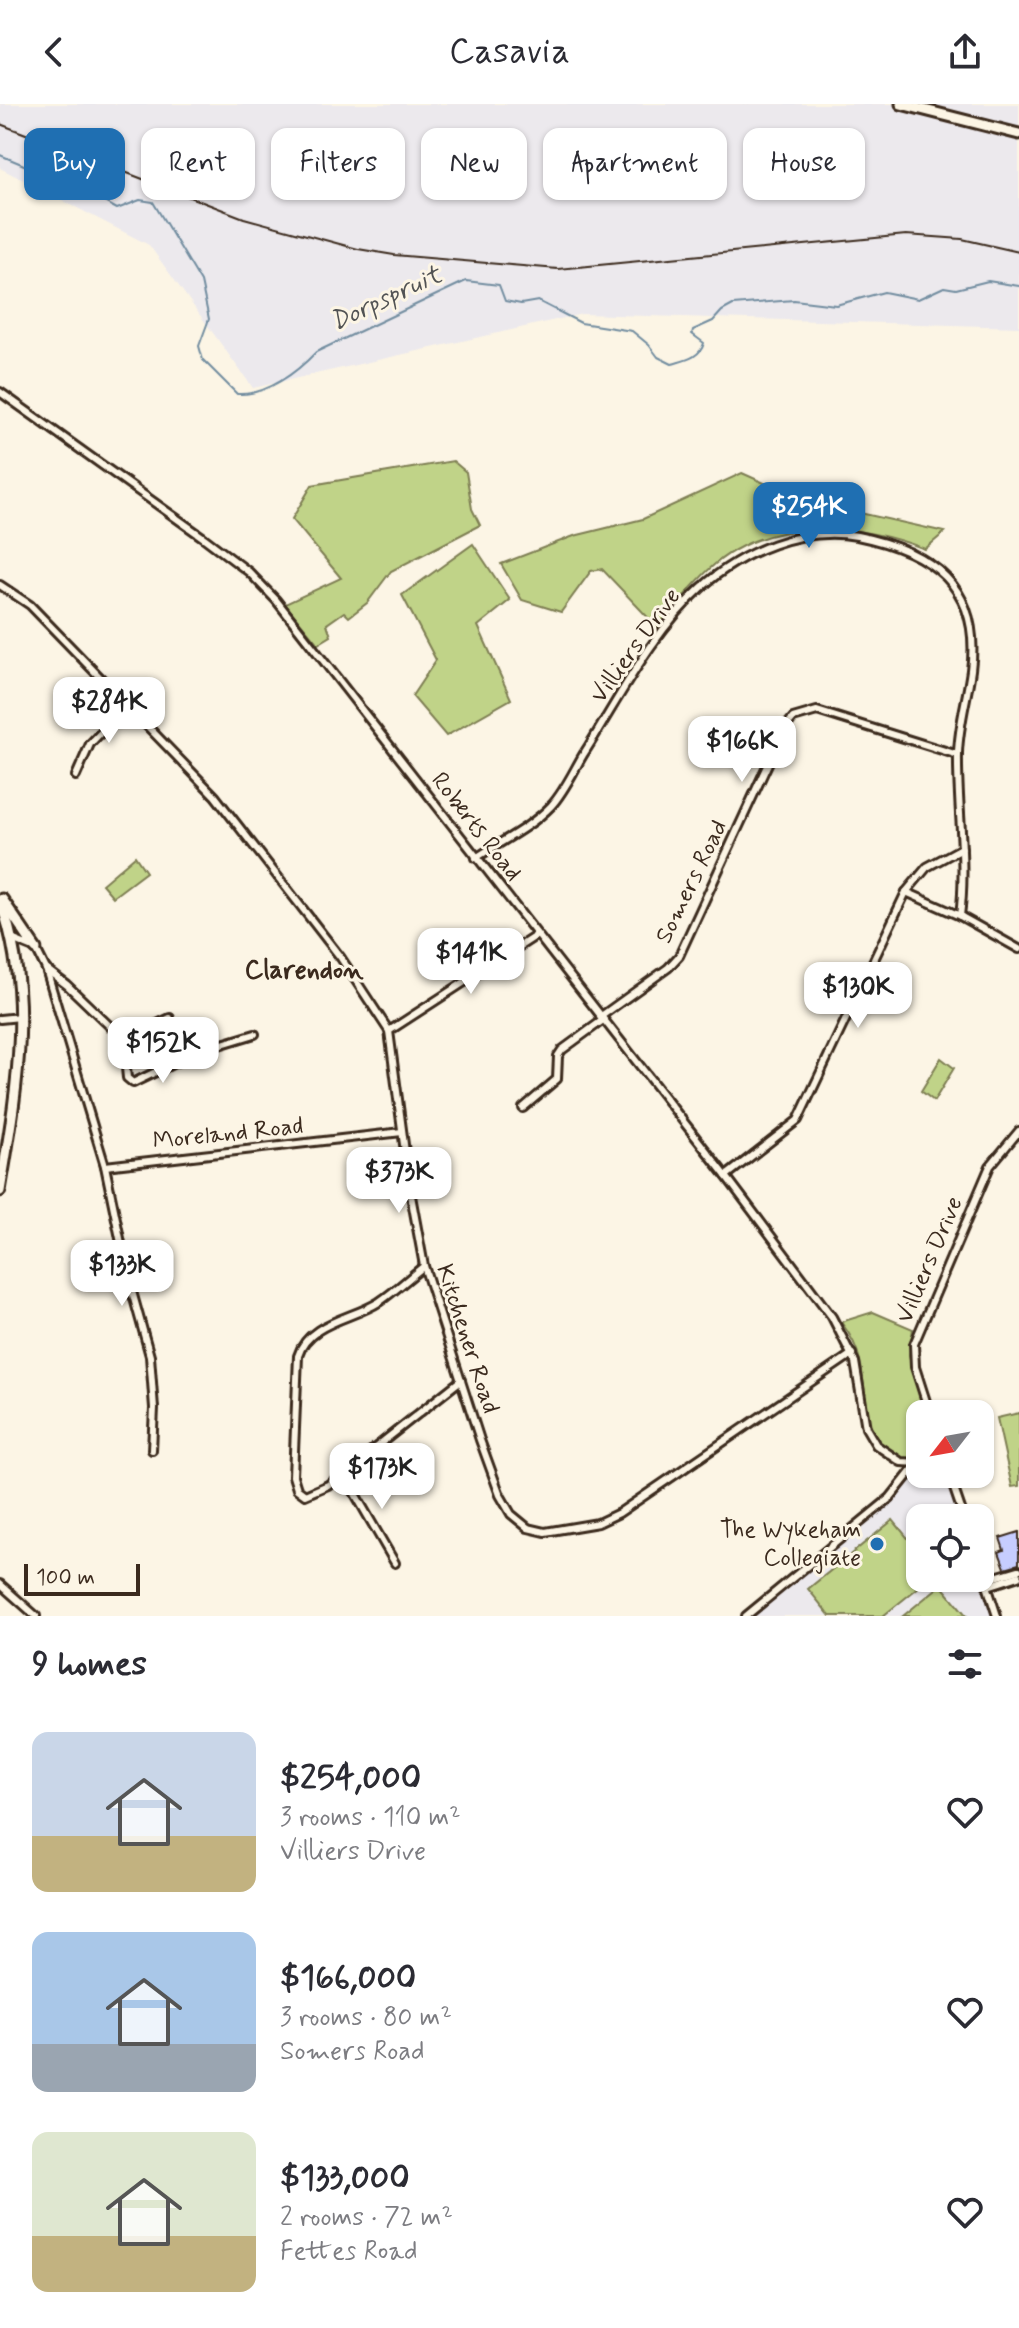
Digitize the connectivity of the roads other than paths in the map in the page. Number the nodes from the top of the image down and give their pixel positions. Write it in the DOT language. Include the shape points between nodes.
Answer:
graph roads {
  1 [pos="901,104"];
  2 [pos="1019,134"];
  3 [pos="0,392"];
  4 [pos="0,585"];
  5 [pos="127,705"];
  6 [pos="958,755"];
  7 [pos="76,776"];
  8 [pos="962,848"];
  9 [pos="476,858"];
  10 [pos="906,892"];
  11 [pos="0,899"];
  12 [pos="960,916"];
  13 [pos="537,935"];
  14 [pos="14,940"];
  15 [pos="36,949"];
  16 [pos="1019,949"];
  17 [pos="46,969"];
  18 [pos="21,1017"];
  19 [pos="170,1018"];
  20 [pos="601,1018"];
  21 [pos="0,1019"];
  22 [pos="389,1031"];
  23 [pos="255,1034"];
  24 [pos="123,1037"];
  25 [pos="523,1108"];
  26 [pos="1019,1131"];
  27 [pos="402,1132"];
  28 [pos="105,1166"];
  29 [pos="726,1176"];
  30 [pos="0,1191"];
  31 [pos="424,1266"];
  32 [pos="852,1354"];
  33 [pos="461,1380"];
  34 [pos="926,1400"];
  35 [pos="152,1450"];
  36 [pos="906,1462"];
  37 [pos="343,1473"];
  38 [pos="906,1479"];
  39 [pos="395,1563"];
  40 [pos="1019,1573"];
  41 [pos="994,1581"];
  42 [pos="0,1584"];
  43 [pos="989,1592"];
  44 [pos="36,1616"];
  45 [pos="746,1616"];
  46 [pos="997,1616"];
  1 -- 2 [label="street"];
  3 -- 9 [label="street, Roberts Road" via="249,572 317,651"];
  4 -- 5 [label="street, Kitchener Road" via="30,605"];
  5 -- 7 [label="street" via="90,744"];
  5 -- 22 [label="street, Kitchener Road" via="215,796 341,958"];
  6 -- 8 [label="street, Villiers Drive"];
  6 -- 9 [label="street, Villiers Drive" via="972,634 949,582 930,561 881,541 806,536 767,546 702,587 673,616 552,805"];
  6 -- 20 [label="street, Somers Road" via="817,711 793,718 679,956"];
  8 -- 10 [label="street" via="927,867"];
  8 -- 12 [label="street, Villiers Drive"];
  9 -- 13 [label="street, Roberts Road"];
  10 -- 12 [label="street"];
  10 -- 29 [label="street" via="798,1120"];
  11 -- 14 [label="street"];
  11 -- 15 [label="street"];
  12 -- 16 [label="street"];
  13 -- 20 [label="street, Roberts Road"];
  13 -- 22 [label="street"];
  14 -- 15 [label="street"];
  14 -- 18 [label="street"];
  15 -- 17 [label="street"];
  17 -- 24 [label="street"];
  17 -- 28 [label="street"];
  18 -- 21 [label="street"];
  18 -- 30 [label="street"];
  19 -- 24 [label="street"];
  20 -- 25 [label="street, Somers Road" via="562,1050 557,1079"];
  20 -- 29 [label="street, Roberts Road"];
  22 -- 27 [label="street, Kitchener Road"];
  23 -- 24 [label="street" via="186,1057 133,1083 127,1078"];
  26 -- 34 [label="street, Villiers Drive" via="990,1166 914,1344"];
  27 -- 28 [label="street, Moreland Road"];
  27 -- 31 [label="street, Kitchener Road"];
  28 -- 35 [label="street" via="150,1356"];
  29 -- 32 [label="street, Roberts Road" via="832,1317"];
  31 -- 33 [label="street, Kitchener Road"];
  31 -- 37 [label="street" via="377,1303 301,1344 294,1483 300,1492 311,1494"];
  32 -- 33 [label="street, Kitchener Road" via="619,1513 598,1523 545,1532 518,1521 500,1495"];
  32 -- 36 [label="street, Roberts Road" via="871,1437 884,1452"];
  33 -- 37 [label="street"];
  37 -- 39 [label="street"];
  38 -- 45 [label="street" via="890,1498"];
  40 -- 41 [label="street"];
  42 -- 44 [label="street"];
  43 -- 46 [label="street"];
}
